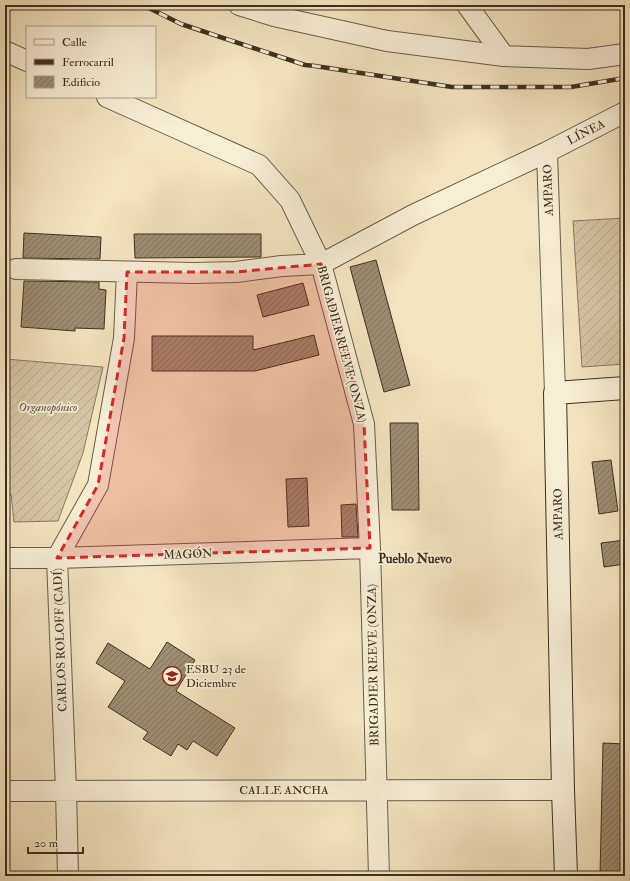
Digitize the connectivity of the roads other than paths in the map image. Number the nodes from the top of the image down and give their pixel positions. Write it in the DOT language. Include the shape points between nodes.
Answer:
graph roads {
  1 [pos="242,5"];
  2 [pos="467,5"];
  3 [pos="271,11"];
  4 [pos="5,51"];
  5 [pos="625,54"];
  6 [pos="504,56"];
  7 [pos="26,61"];
  8 [pos="109,98"];
  9 [pos="625,112"];
  10 [pos="547,152"];
  11 [pos="321,264"];
  12 [pos="16,269"];
  13 [pos="127,272"];
  14 [pos="625,388"];
  15 [pos="555,393"];
  16 [pos="370,548"];
  17 [pos="5,558"];
  18 [pos="57,558"];
  19 [pos="377,790"];
  20 [pos="563,790"];
  21 [pos="5,791"];
  22 [pos="66,791"];
  23 [pos="68,876"];
  24 [pos="379,876"];
  25 [pos="566,876"];
  1 -- 3 [label="street"];
  2 -- 6 [label="street"];
  3 -- 6 [label="street" via="387,41"];
  4 -- 7 [label="street"];
  5 -- 6 [label="street" via="588,59"];
  8 -- 11 [label="street, BRIGADIER REEVE (ONZA)" via="259,165 290,200"];
  9 -- 10 [label="street, LÍNEA"];
  10 -- 11 [label="street, LÍNEA" via="413,215"];
  10 -- 15 [label="street, AMPARO"];
  11 -- 13 [label="street" via="236,272"];
  11 -- 16 [label="street, BRIGADIER REEVE (ONZA)" via="364,424"];
  12 -- 13 [label="street"];
  13 -- 18 [label="street, CARLOS ROLOFF (CADÍ)" via="124,338 98,485"];
  14 -- 15 [label="street"];
  15 -- 20 [label="street, AMPARO"];
  16 -- 18 [label="street, MAGÓN"];
  16 -- 19 [label="street, BRIGADIER REEVE (ONZA)"];
  17 -- 18 [label="street, MAGÓN"];
  18 -- 22 [label="street, CARLOS ROLOFF (CADÍ)"];
  19 -- 20 [label="street, CALLE ANCHA"];
  19 -- 22 [label="street, CALLE ANCHA"];
  19 -- 24 [label="street, BRIGADIER REEVE (ONZA)"];
  20 -- 25 [label="street, AMPARO"];
  21 -- 22 [label="street, CALLE ANCHA"];
  22 -- 23 [label="street, CARLOS ROLOFF (CADÍ)"];
}
